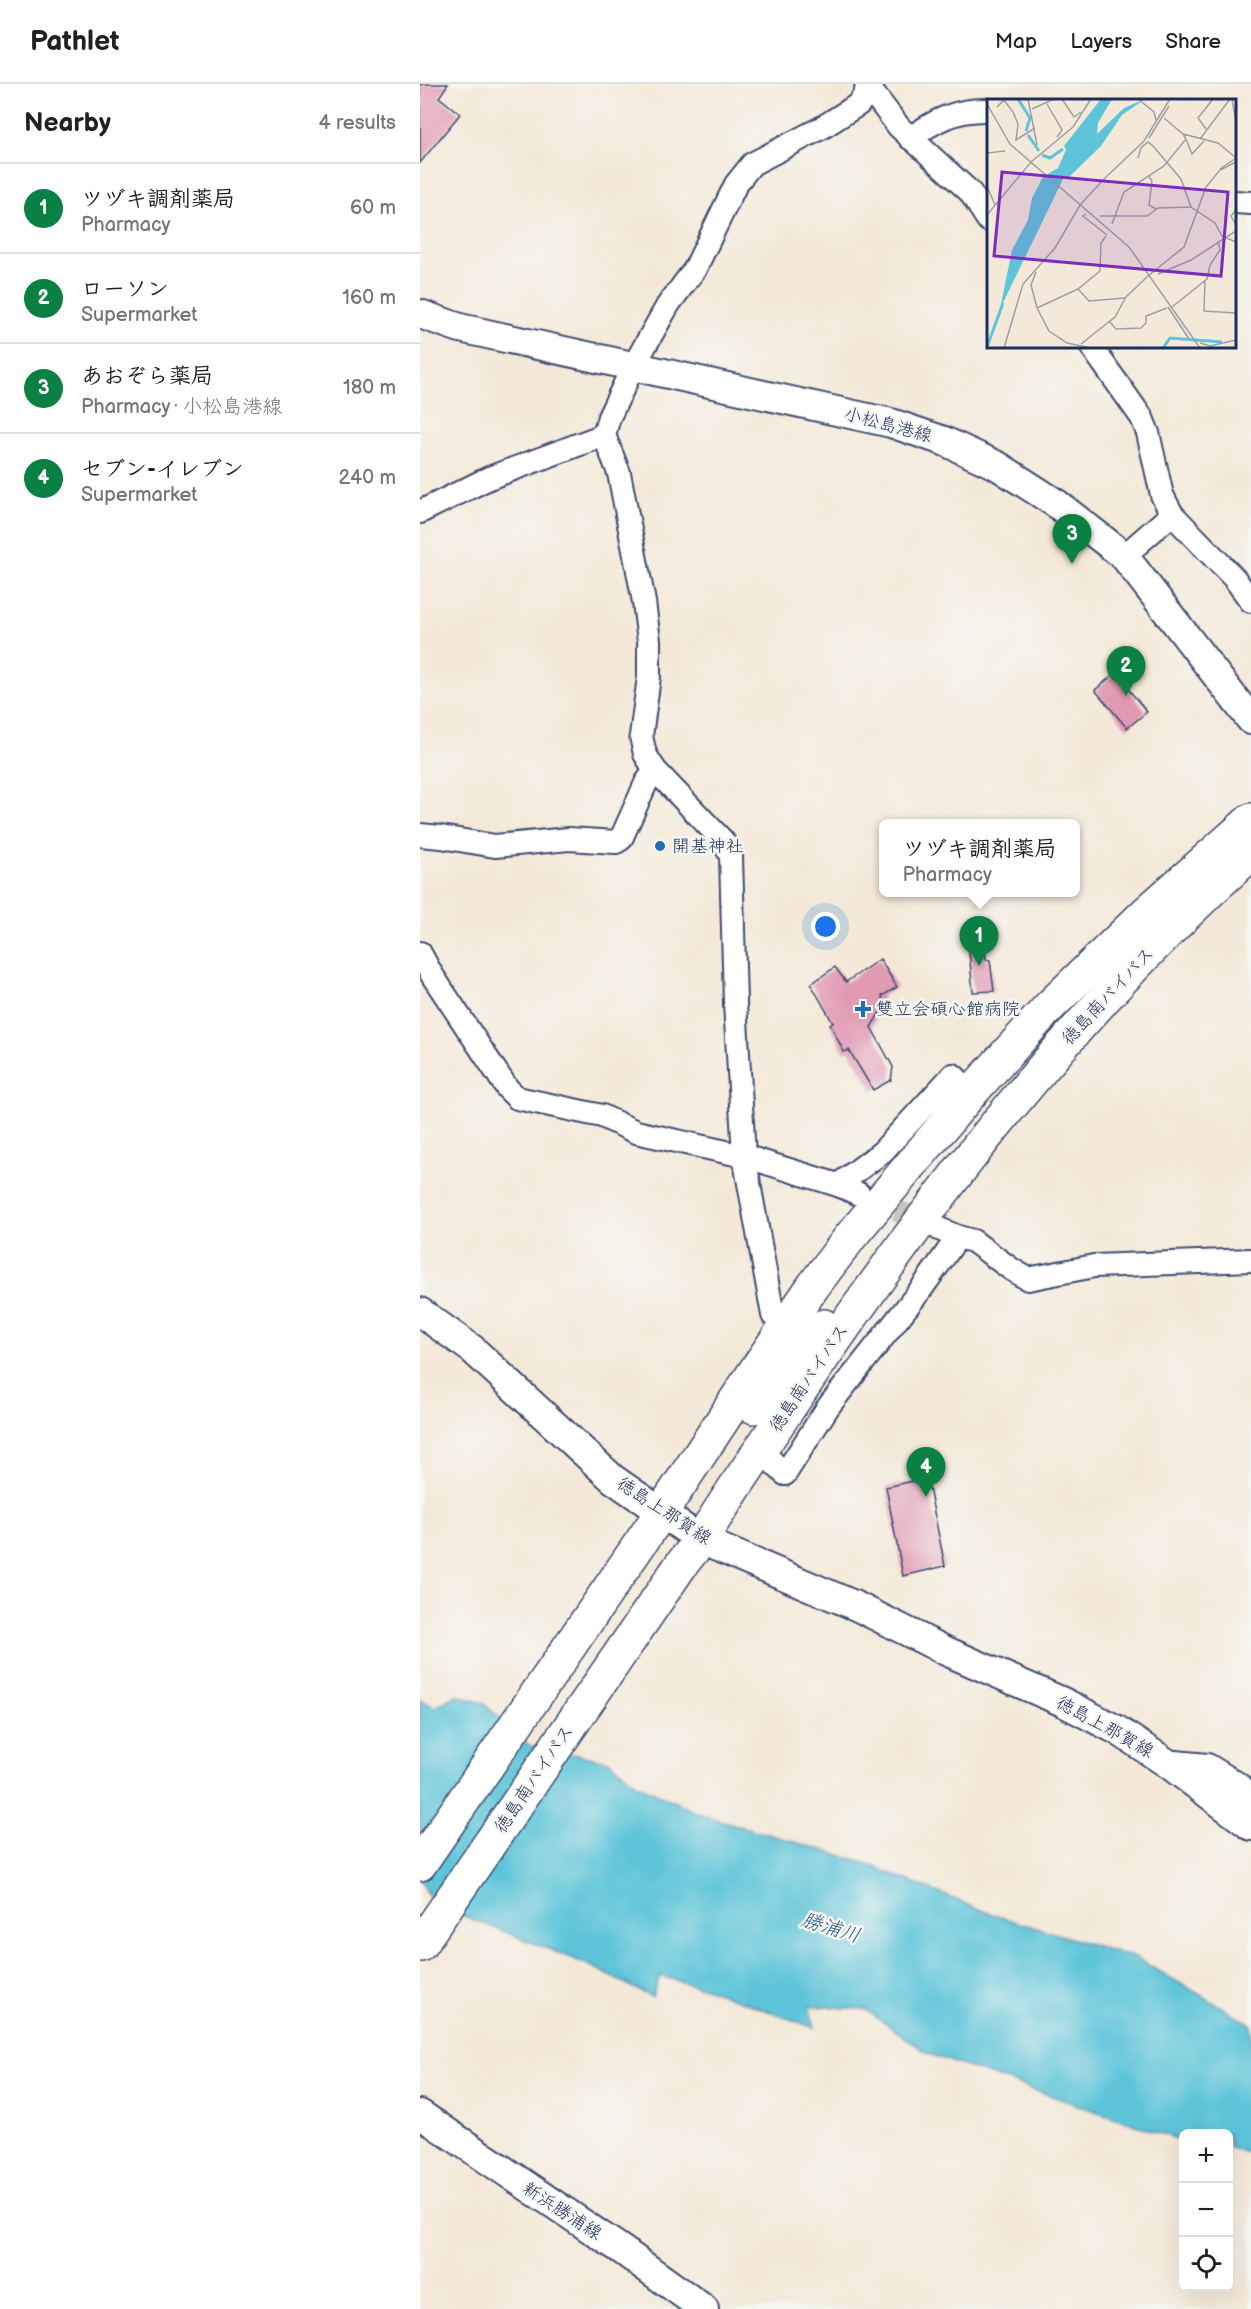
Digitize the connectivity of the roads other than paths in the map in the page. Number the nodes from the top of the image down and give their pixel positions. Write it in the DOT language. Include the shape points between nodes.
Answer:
graph roads {
  1 [pos="869,85"];
  2 [pos="987,110"];
  3 [pos="910,138"];
  4 [pos="1236,202"];
  5 [pos="1251,203"];
  6 [pos="987,218"];
  7 [pos="420,314"];
  8 [pos="1092,348"];
  9 [pos="633,367"];
  10 [pos="604,435"];
  11 [pos="420,512"];
  12 [pos="1172,514"];
  13 [pos="1124,556"];
  14 [pos="1251,601"];
  15 [pos="1251,720"];
  16 [pos="656,770"];
  17 [pos="1251,820"];
  18 [pos="420,835"];
  19 [pos="1251,854"];
  20 [pos="1154,926"];
  21 [pos="420,953"];
  22 [pos="1121,959"];
  23 [pos="970,1093"];
  24 [pos="744,1156"];
  25 [pos="838,1185"];
  26 [pos="859,1194"];
  27 [pos="892,1260"];
  28 [pos="1251,1260"];
  29 [pos="420,1312"];
  30 [pos="773,1315"];
  31 [pos="420,1320"];
  32 [pos="760,1450"];
  33 [pos="671,1534"];
  34 [pos="1170,1765"];
  35 [pos="1251,1798"];
  36 [pos="1251,1826"];
  37 [pos="420,1864"];
  38 [pos="420,1945"];
  39 [pos="420,2114"];
  40 [pos="704,2309"];
  1 -- 3 [label="street"];
  1 -- 9 [label="street" via="859,104 752,164 736,184 695,269 668,305"];
  2 -- 3 [label="street" via="958,111"];
  3 -- 6 [label="street" via="970,192"];
  4 -- 5 [label="street"];
  7 -- 9 [label="main road, 小松島港線" via="460,328"];
  8 -- 12 [label="street" via="1142,418 1162,495"];
  9 -- 10 [label="street"];
  9 -- 13 [label="main road, 小松島港線" via="891,423 944,441 998,466 1057,504"];
  10 -- 11 [label="street" via="489,478"];
  10 -- 16 [label="street" via="619,473 644,602 649,677 641,736 645,753"];
  12 -- 13 [label="street"];
  12 -- 14 [label="street"];
  13 -- 15 [label="main road, 小松島港線"];
  16 -- 18 [label="street" via="616,842 569,839 495,846"];
  16 -- 24 [label="street" via="723,841 731,856"];
  17 -- 20 [label="highway, 徳島南バイパス"];
  19 -- 20 [label="highway, 徳島南バイパス"];
  20 -- 22 [label="highway, 徳島南バイパス"];
  21 -- 24 [label="street" via="517,1098 602,1116 636,1132"];
  22 -- 23 [label="highway, 徳島南バイパス" via="1049,1007"];
  22 -- 27 [label="highway, 徳島南バイパス" via="1070,1037 999,1120"];
  23 -- 25 [label="street" via="953,1075 882,1152"];
  23 -- 33 [label="highway, 徳島南バイパス" via="814,1285 757,1368"];
  24 -- 25 [label="street"];
  24 -- 30 [label="street"];
  25 -- 26 [label="street"];
  27 -- 32 [label="highway, 徳島南バイパス"];
  27 -- 33 [label="highway" via="774,1381 738,1429"];
  28 -- 32 [label="street" via="1094,1266 1028,1279 973,1241 949,1233 922,1288 828,1407 786,1474"];
  29 -- 33 [label="main road, 徳島上那賀線" via="472,1349"];
  31 -- 33 [label="main road, 徳島上那賀線" via="570,1462"];
  32 -- 33 [label="highway, 徳島南バイパス"];
  33 -- 34 [label="main road, 徳島上那賀線" via="854,1617 946,1651 1063,1702"];
  33 -- 37 [label="highway, 徳島南バイパス"];
  33 -- 38 [label="highway, 徳島南バイパス"];
  34 -- 35 [label="main road" via="1207,1768"];
  34 -- 36 [label="main road, 徳島上那賀線"];
  39 -- 40 [label="main road, 新浜勝浦線"];
}
